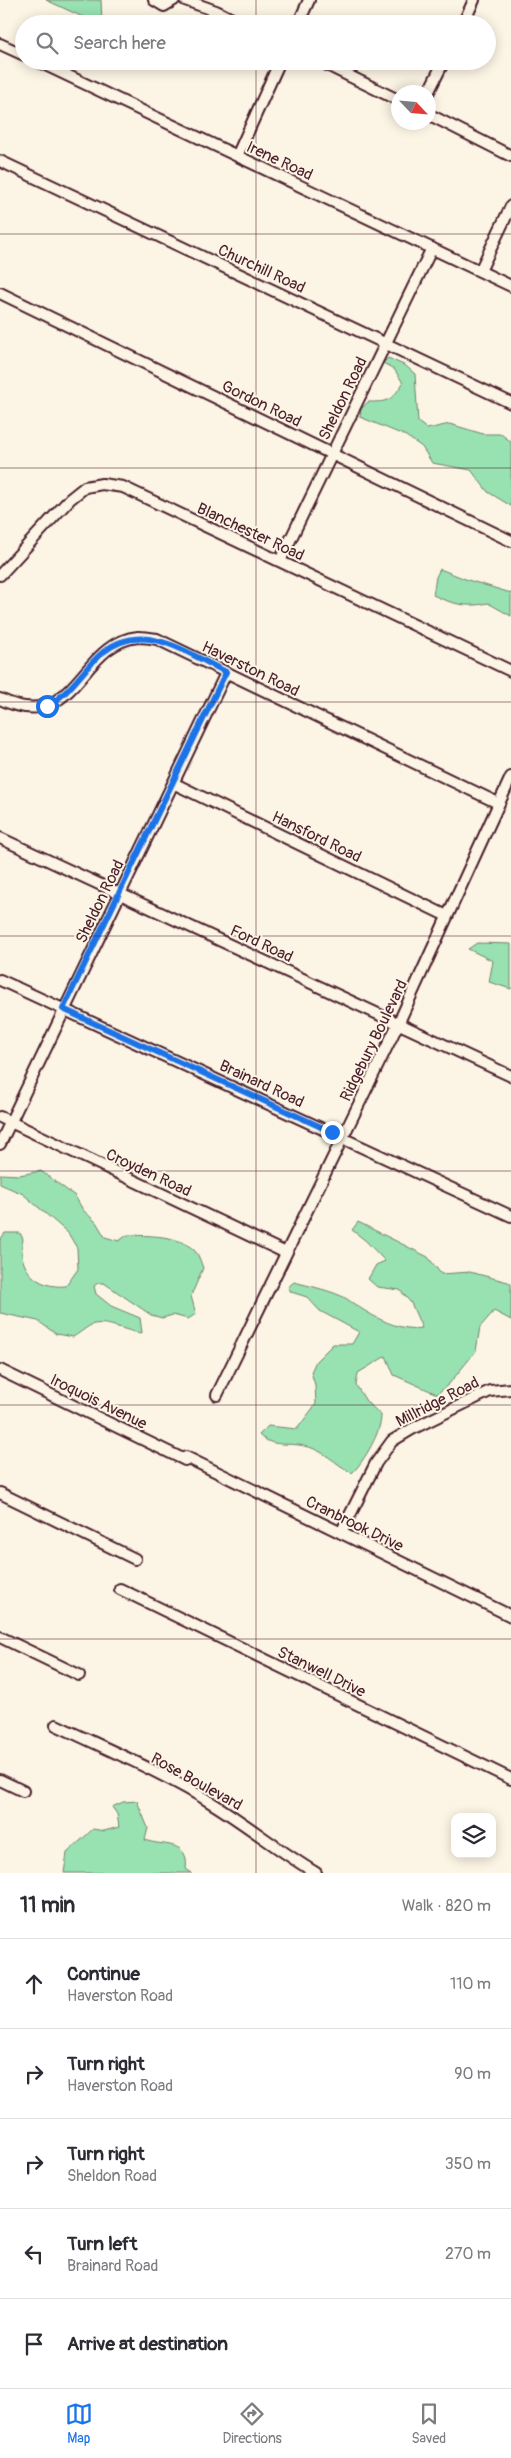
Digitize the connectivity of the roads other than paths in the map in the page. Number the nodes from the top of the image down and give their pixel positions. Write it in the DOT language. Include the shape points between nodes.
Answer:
graph roads {
  1 [pos="154,0"];
  2 [pos="174,0"];
  3 [pos="184,0"];
  4 [pos="309,0"];
  5 [pos="474,0"];
  6 [pos="224,15"];
  7 [pos="302,15"];
  8 [pos="467,15"];
  9 [pos="0,44"];
  10 [pos="15,51"];
  11 [pos="56,70"];
  12 [pos="276,70"];
  13 [pos="337,70"];
  14 [pos="440,70"];
  15 [pos="432,85"];
  16 [pos="391,97"];
  17 [pos="436,118"];
  18 [pos="237,156"];
  19 [pos="511,156"];
  20 [pos="0,161"];
  21 [pos="511,206"];
  22 [pos="432,248"];
  23 [pos="480,271"];
  24 [pos="511,286"];
  25 [pos="0,293"];
  26 [pos="386,343"];
  27 [pos="511,403"];
  28 [pos="332,454"];
  29 [pos="511,541"];
  30 [pos="280,561"];
  31 [pos="0,575"];
  32 [pos="226,672"];
  33 [pos="511,672"];
  34 [pos="0,699"];
  35 [pos="511,776"];
  36 [pos="173,783"];
  37 [pos="498,803"];
  38 [pos="0,838"];
  39 [pos="119,894"];
  40 [pos="447,916"];
  41 [pos="0,980"];
  42 [pos="63,1009"];
  43 [pos="399,1022"];
  44 [pos="511,1076"];
  45 [pos="0,1117"];
  46 [pos="10,1122"];
  47 [pos="343,1136"];
  48 [pos="0,1144"];
  49 [pos="511,1216"];
  50 [pos="286,1253"];
  51 [pos="0,1370"];
  52 [pos="511,1389"];
  53 [pos="217,1395"];
  54 [pos="185,1459"];
  55 [pos="0,1493"];
  56 [pos="341,1533"];
  57 [pos="134,1559"];
  58 [pos="120,1589"];
  59 [pos="511,1616"];
  60 [pos="0,1637"];
  61 [pos="79,1675"];
  62 [pos="56,1725"];
  63 [pos="511,1779"];
  64 [pos="0,1780"];
  65 [pos="22,1791"];
  66 [pos="316,1873"];
  1 -- 2 [label="street" via="164,6"];
  3 -- 6 [label="street"];
  4 -- 7 [label="street"];
  5 -- 8 [label="street"];
  9 -- 10 [label="street"];
  11 -- 18 [label="street, Irene Road"];
  12 -- 18 [label="street"];
  13 -- 16 [label="street"];
  14 -- 15 [label="street"];
  17 -- 19 [label="street"];
  18 -- 22 [label="street, Irene Road"];
  20 -- 26 [label="street, Churchill Road"];
  21 -- 23 [label="street"];
  22 -- 23 [label="street, Irene Road"];
  22 -- 26 [label="street, Sheldon Road"];
  23 -- 24 [label="street, Irene Road"];
  25 -- 28 [label="street, Gordon Road"];
  26 -- 27 [label="street, Churchill Road"];
  26 -- 28 [label="street, Sheldon Road"];
  28 -- 29 [label="street, Gordon Road"];
  28 -- 30 [label="street, Sheldon Road"];
  30 -- 31 [label="street, Blanchester Road" via="123,486 102,484 85,487 70,499"];
  30 -- 33 [label="street, Blanchester Road"];
  32 -- 34 [label="street, Haverston Road" via="157,639 138,637 102,653 63,697 47,706 29,707"];
  32 -- 36 [label="street, Sheldon Road"];
  32 -- 37 [label="street, Haverston Road"];
  35 -- 37 [label="street, Ridgebury Boulevard"];
  36 -- 39 [label="street, Sheldon Road"];
  36 -- 40 [label="street, Hansford Road"];
  37 -- 40 [label="street, Ridgebury Boulevard"];
  38 -- 39 [label="street, Ford Road"];
  39 -- 42 [label="street, Sheldon Road"];
  39 -- 43 [label="street, Ford Road"];
  40 -- 43 [label="street, Ridgebury Boulevard"];
  41 -- 42 [label="street, Brainard Road"];
  42 -- 46 [label="street, Sheldon Road"];
  42 -- 47 [label="street, Brainard Road"];
  43 -- 44 [label="street, Ford Road"];
  43 -- 47 [label="street, Ridgebury Boulevard"];
  45 -- 46 [label="street, Croyden Road"];
  46 -- 48 [label="street, Sheldon Road"];
  46 -- 50 [label="street, Croyden Road"];
  47 -- 49 [label="street, Brainard Road"];
  47 -- 50 [label="street, Ridgebury Boulevard"];
  50 -- 53 [label="street, Ridgebury Boulevard"];
  51 -- 54 [label="street, Iroquois Avenue"];
  52 -- 56 [label="street, Millridge Road" via="490,1390 392,1442 376,1463"];
  54 -- 56 [label="street, Cranbrook Drive"];
  55 -- 57 [label="street"];
  56 -- 59 [label="street, Cranbrook Drive"];
  58 -- 63 [label="street, Stanwell Drive"];
  60 -- 61 [label="street"];
  62 -- 66 [label="street, Rose Boulevard" via="215,1805"];
  64 -- 65 [label="street"];
}
